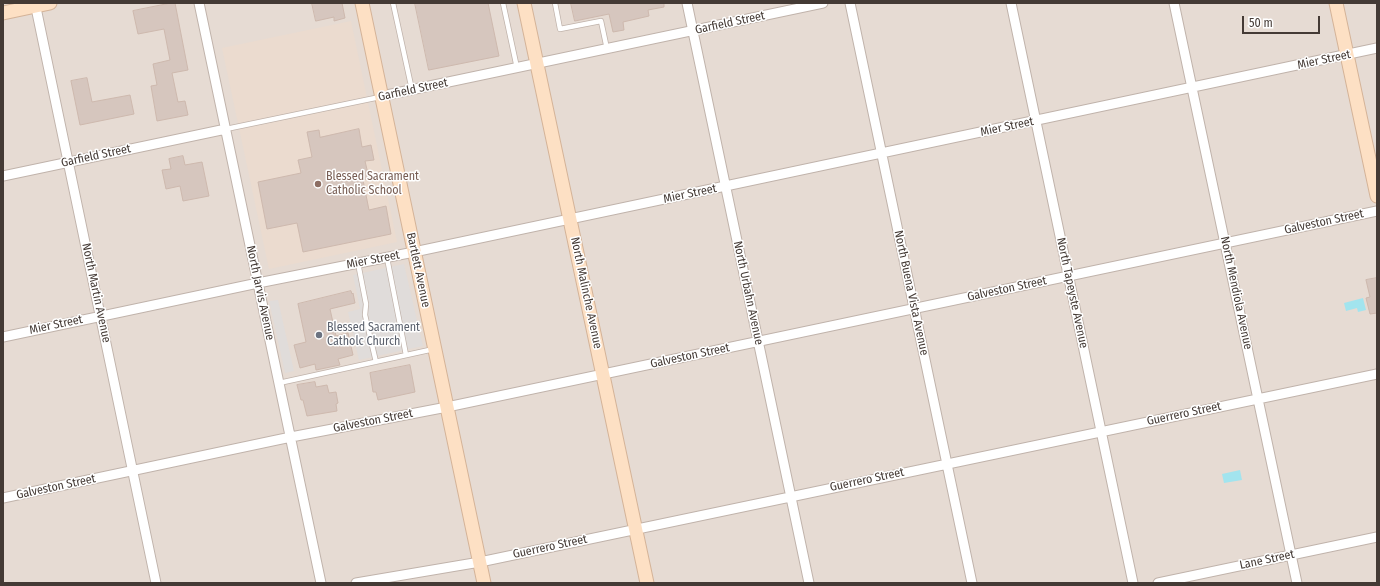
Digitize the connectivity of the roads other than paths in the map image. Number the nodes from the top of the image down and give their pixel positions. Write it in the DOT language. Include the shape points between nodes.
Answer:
graph roads {
  1 [pos="50,3"];
  2 [pos="199,3"];
  3 [pos="362,3"];
  4 [pos="393,3"];
  5 [pos="503,3"];
  6 [pos="524,3"];
  7 [pos="555,3"];
  8 [pos="687,3"];
  9 [pos="823,3"];
  10 [pos="850,3"];
  11 [pos="1011,3"];
  12 [pos="1174,3"];
  13 [pos="1336,3"];
  14 [pos="35,5"];
  15 [pos="3,13"];
  16 [pos="692,31"];
  17 [pos="1377,48"];
  18 [pos="607,49"];
  19 [pos="1347,55"];
  20 [pos="537,63"];
  21 [pos="517,68"];
  22 [pos="1192,88"];
  23 [pos="412,90"];
  24 [pos="382,96"];
  25 [pos="1036,121"];
  26 [pos="226,129"];
  27 [pos="881,154"];
  28 [pos="68,162"];
  29 [pos="3,176"];
  30 [pos="725,186"];
  31 [pos="1377,196"];
  32 [pos="1377,211"];
  33 [pos="570,219"];
  34 [pos="1225,243"];
  35 [pos="414,252"];
  36 [pos="387,258"];
  37 [pos="358,263"];
  38 [pos="1069,276"];
  39 [pos="258,283"];
  40 [pos="914,308"];
  41 [pos="100,316"];
  42 [pos="3,337"];
  43 [pos="758,341"];
  44 [pos="435,349"];
  45 [pos="406,355"];
  46 [pos="376,362"];
  47 [pos="603,374"];
  48 [pos="1377,374"];
  49 [pos="279,382"];
  50 [pos="1258,399"];
  51 [pos="447,407"];
  52 [pos="1101,431"];
  53 [pos="291,437"];
  54 [pos="947,464"];
  55 [pos="133,471"];
  56 [pos="790,496"];
  57 [pos="3,498"];
  58 [pos="635,528"];
  59 [pos="1377,537"];
  60 [pos="1291,555"];
  61 [pos="480,562"];
  62 [pos="156,583"];
  63 [pos="321,583"];
  64 [pos="356,583"];
  65 [pos="484,583"];
  66 [pos="647,583"];
  67 [pos="809,583"];
  68 [pos="972,583"];
  69 [pos="1133,583"];
  70 [pos="1158,583"];
  71 [pos="1297,583"];
  1 -- 14 [label="main road"];
  2 -- 26 [label="street, North Jarvis Avenue"];
  3 -- 24 [label="main road, Bartlett Avenue"];
  4 -- 23 [label="lane"];
  5 -- 21 [label="lane"];
  6 -- 20 [label="main road, North Malinche Avenue"];
  7 -- 18 [label="lane" via="560,29 601,21"];
  8 -- 16 [label="street, North Urbahn Avenue"];
  9 -- 16 [label="street, Garfield Street"];
  10 -- 27 [label="street, North Buena Vista Avenue"];
  11 -- 25 [label="street, North Tapeyste Avenue"];
  12 -- 22 [label="street, North Mendiola Avenue"];
  13 -- 19 [label="main road"];
  14 -- 15 [label="main road"];
  14 -- 28 [label="street, North Martin Avenue"];
  16 -- 18 [label="street, Garfield Street"];
  16 -- 30 [label="street, North Urbahn Avenue"];
  17 -- 19 [label="street, Mier Street"];
  18 -- 20 [label="street, Garfield Street"];
  19 -- 22 [label="street, Mier Street"];
  19 -- 31 [label="main road"];
  20 -- 21 [label="street, Garfield Street"];
  20 -- 33 [label="main road, North Malinche Avenue"];
  21 -- 23 [label="street, Garfield Street"];
  22 -- 25 [label="street, Mier Street"];
  22 -- 34 [label="street, North Mendiola Avenue"];
  23 -- 24 [label="street, Garfield Street"];
  24 -- 26 [label="lane, Garfield Street"];
  24 -- 35 [label="main road, Bartlett Avenue"];
  25 -- 27 [label="street, Mier Street"];
  25 -- 38 [label="street, North Tapeyste Avenue"];
  26 -- 28 [label="street, Garfield Street"];
  26 -- 39 [label="street, North Jarvis Avenue"];
  27 -- 30 [label="street, Mier Street"];
  27 -- 40 [label="street, North Buena Vista Avenue"];
  28 -- 29 [label="street, Garfield Street"];
  28 -- 41 [label="street, North Martin Avenue"];
  30 -- 33 [label="street, Mier Street"];
  30 -- 43 [label="street, North Urbahn Avenue"];
  32 -- 34 [label="street, Galveston Street"];
  33 -- 35 [label="street, Mier Street"];
  33 -- 47 [label="main road, North Malinche Avenue"];
  34 -- 38 [label="street, Galveston Street"];
  34 -- 50 [label="street, North Mendiola Avenue"];
  35 -- 36 [label="street, Mier Street"];
  35 -- 44 [label="main road, Bartlett Avenue"];
  36 -- 37 [label="street, Mier Street"];
  36 -- 45 [label="lane"];
  37 -- 39 [label="street, Mier Street"];
  37 -- 46 [label="lane" via="366,304 365,315"];
  38 -- 40 [label="street, Galveston Street"];
  38 -- 52 [label="street, North Tapeyste Avenue"];
  39 -- 41 [label="street, Mier Street"];
  39 -- 49 [label="street, North Jarvis Avenue"];
  40 -- 43 [label="street, Galveston Street"];
  40 -- 54 [label="street, North Buena Vista Avenue"];
  41 -- 42 [label="street, Mier Street"];
  41 -- 55 [label="street, North Martin Avenue"];
  43 -- 47 [label="street, Galveston Street"];
  43 -- 56 [label="street, North Urbahn Avenue"];
  44 -- 45 [label="lane"];
  44 -- 51 [label="main road, Bartlett Avenue"];
  45 -- 46 [label="lane"];
  46 -- 49 [label="lane"];
  47 -- 51 [label="street, Galveston Street"];
  47 -- 58 [label="main road, North Malinche Avenue"];
  48 -- 50 [label="street, Guerrero Street"];
  49 -- 53 [label="street, North Jarvis Avenue"];
  50 -- 52 [label="street, Guerrero Street"];
  50 -- 60 [label="street, North Mendiola Avenue"];
  51 -- 53 [label="street, Galveston Street"];
  51 -- 61 [label="main road, Bartlett Avenue"];
  52 -- 54 [label="street, Guerrero Street"];
  52 -- 69 [label="street, North Tapeyste Avenue"];
  53 -- 55 [label="street, Galveston Street"];
  53 -- 63 [label="street, North Jarvis Avenue"];
  54 -- 56 [label="street, Guerrero Street"];
  54 -- 68 [label="street, North Buena Vista Avenue"];
  55 -- 57 [label="street, Galveston Street"];
  55 -- 62 [label="street, North Martin Avenue"];
  56 -- 58 [label="street, Guerrero Street"];
  56 -- 67 [label="street, North Urbahn Avenue"];
  58 -- 61 [label="street, Guerrero Street"];
  58 -- 66 [label="main road, North Malinche Avenue"];
  59 -- 60 [label="street, Lane Street"];
  60 -- 70 [label="street, Lane Street"];
  60 -- 71 [label="street, North Mendiola Avenue"];
  61 -- 64 [label="street, Guerrero Street"];
  61 -- 65 [label="main road, Bartlett Avenue"];
}
